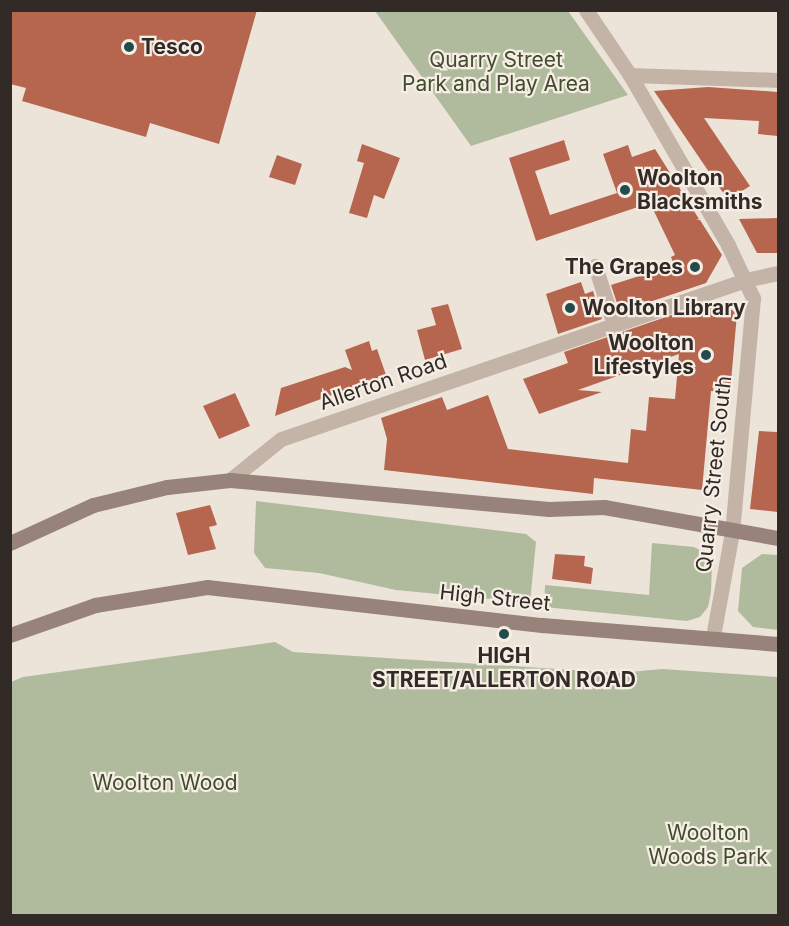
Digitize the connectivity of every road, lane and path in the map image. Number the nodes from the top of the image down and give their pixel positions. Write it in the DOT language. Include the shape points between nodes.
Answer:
graph roads {
  1 [pos="586,10"];
  2 [pos="630,75"];
  3 [pos="778,80"];
  4 [pos="594,266"];
  5 [pos="778,273"];
  6 [pos="745,280"];
  7 [pos="614,326"];
  8 [pos="230,480"];
  9 [pos="732,532"];
  10 [pos="778,538"];
  11 [pos="10,543"];
  12 [pos="10,635"];
  13 [pos="713,637"];
  14 [pos="778,644"];
  1 -- 2 [label="street, Quarry Street South"];
  2 -- 3 [label="street"];
  2 -- 6 [label="street, Quarry Street South"];
  4 -- 7 [label="street"];
  5 -- 6 [label="street, Allerton Road"];
  6 -- 7 [label="street, Allerton Road"];
  6 -- 9 [label="street, Quarry Street South" via="753,298"];
  7 -- 8 [label="street, Allerton Road" via="281,439"];
  8 -- 9 [label="main road" via="549,509 604,507"];
  8 -- 11 [label="main road" via="166,488 93,505"];
  9 -- 10 [label="main road"];
  9 -- 13 [label="street, Quarry Street South"];
  12 -- 13 [label="main road, High Street" via="95,604 207,587 542,625"];
  13 -- 14 [label="main road, High Street"];
}
